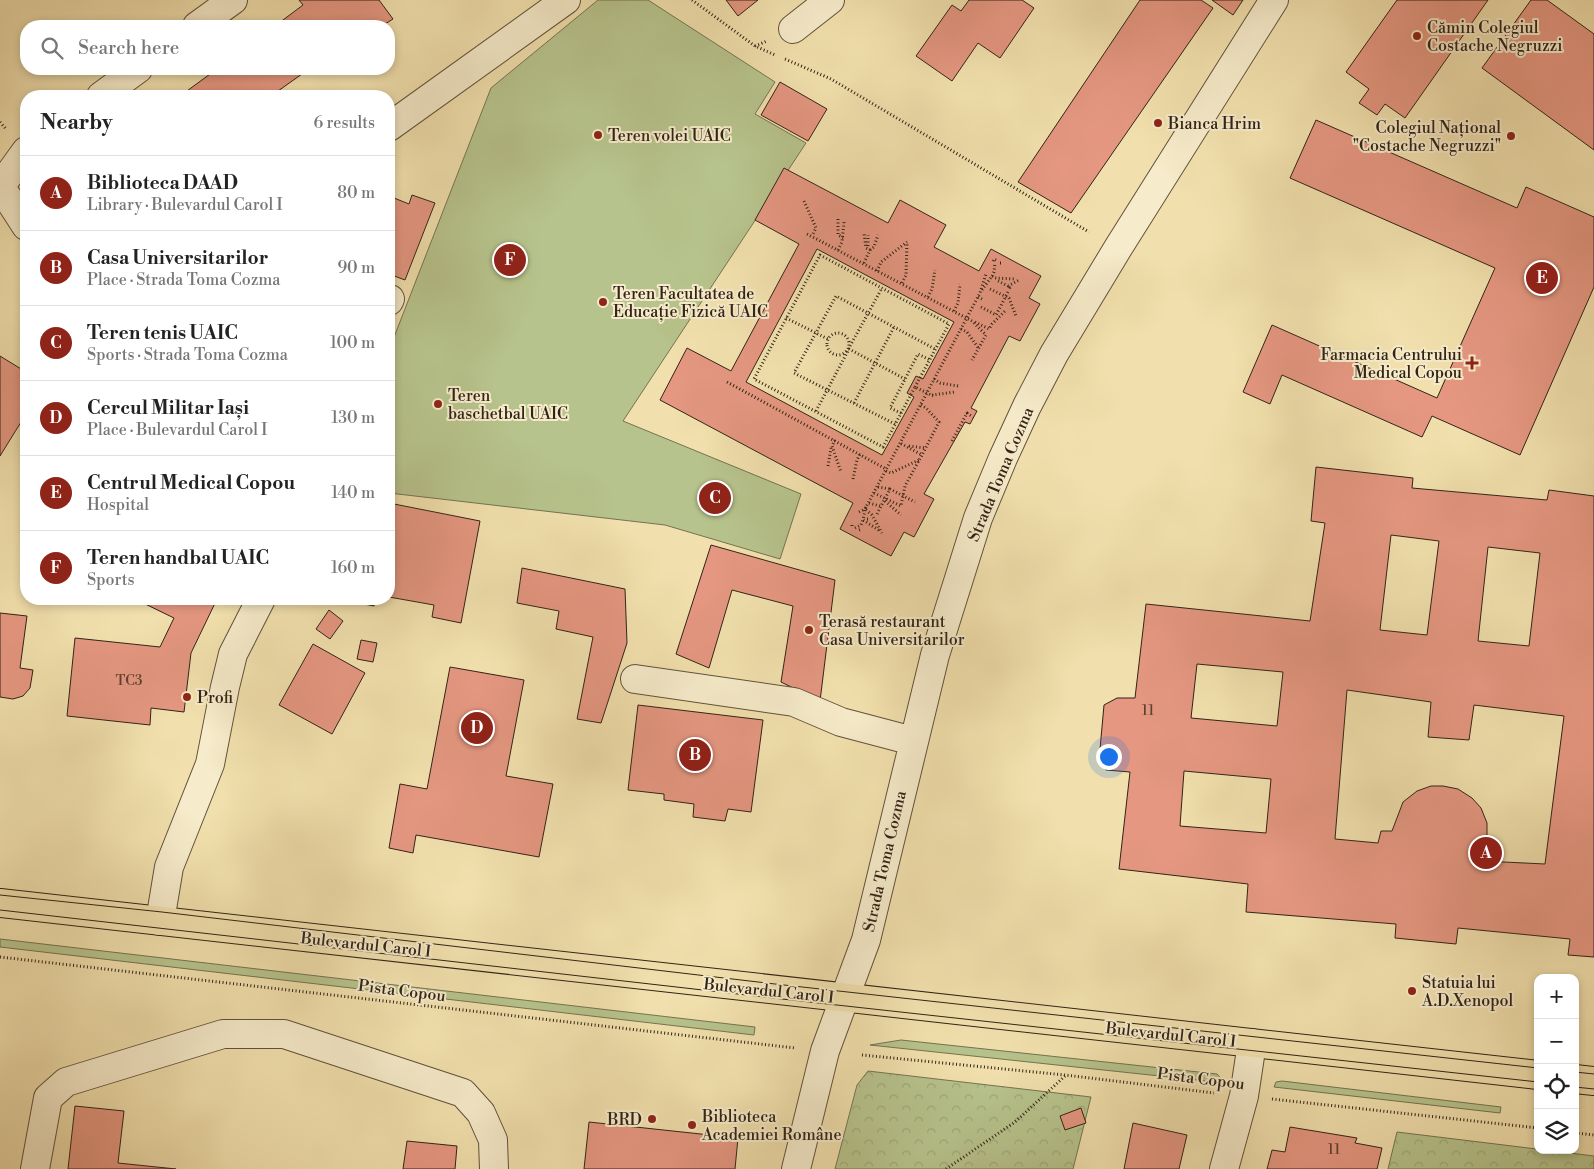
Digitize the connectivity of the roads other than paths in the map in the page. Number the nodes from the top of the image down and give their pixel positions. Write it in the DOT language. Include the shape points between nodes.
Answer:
graph roads {
  1 [pos="233,0"];
  2 [pos="566,0"];
  3 [pos="830,0"];
  4 [pos="1274,0"];
  5 [pos="205,20"];
  6 [pos="793,29"];
  7 [pos="130,75"];
  8 [pos="109,90"];
  9 [pos="395,123"];
  10 [pos="20,159"];
  11 [pos="0,187"];
  12 [pos="20,217"];
  13 [pos="259,605"];
  14 [pos="635,679"];
  15 [pos="913,741"];
  16 [pos="0,903"];
  17 [pos="160,921"];
  18 [pos="844,998"];
  19 [pos="1252,1043"];
  20 [pos="1534,1075"];
  21 [pos="1579,1079"];
  22 [pos="1594,1081"];
  23 [pos="35,1169"];
  24 [pos="494,1169"];
  25 [pos="796,1169"];
  26 [pos="1224,1169"];
  1 -- 5 [label="street"];
  2 -- 9 [label="street"];
  3 -- 6 [label="street"];
  4 -- 15 [label="street, Strada Toma Cozma" via="1084,303 1027,406 978,518 935,655"];
  7 -- 8 [label="street"];
  10 -- 11 [label="street"];
  11 -- 12 [label="street"];
  13 -- 17 [label="street" via="233,654 210,764 169,867"];
  14 -- 15 [label="street" via="794,702 841,722"];
  15 -- 18 [label="street, Strada Toma Cozma" via="866,940"];
  16 -- 17 [label="main road, Bulevardul Carol I"];
  17 -- 18 [label="main road, Bulevardul Carol I"];
  18 -- 19 [label="main road, Bulevardul Carol I"];
  18 -- 25 [label="street, Strada Toma Cozma" via="825,1051"];
  19 -- 20 [label="main road, Bulevardul Carol I"];
  19 -- 26 [label="street" via="1244,1096"];
  21 -- 22 [label="main road"];
  23 -- 24 [label="street" via="48,1098 66,1082 223,1034 284,1034 463,1093 481,1114 493,1140"];
}
